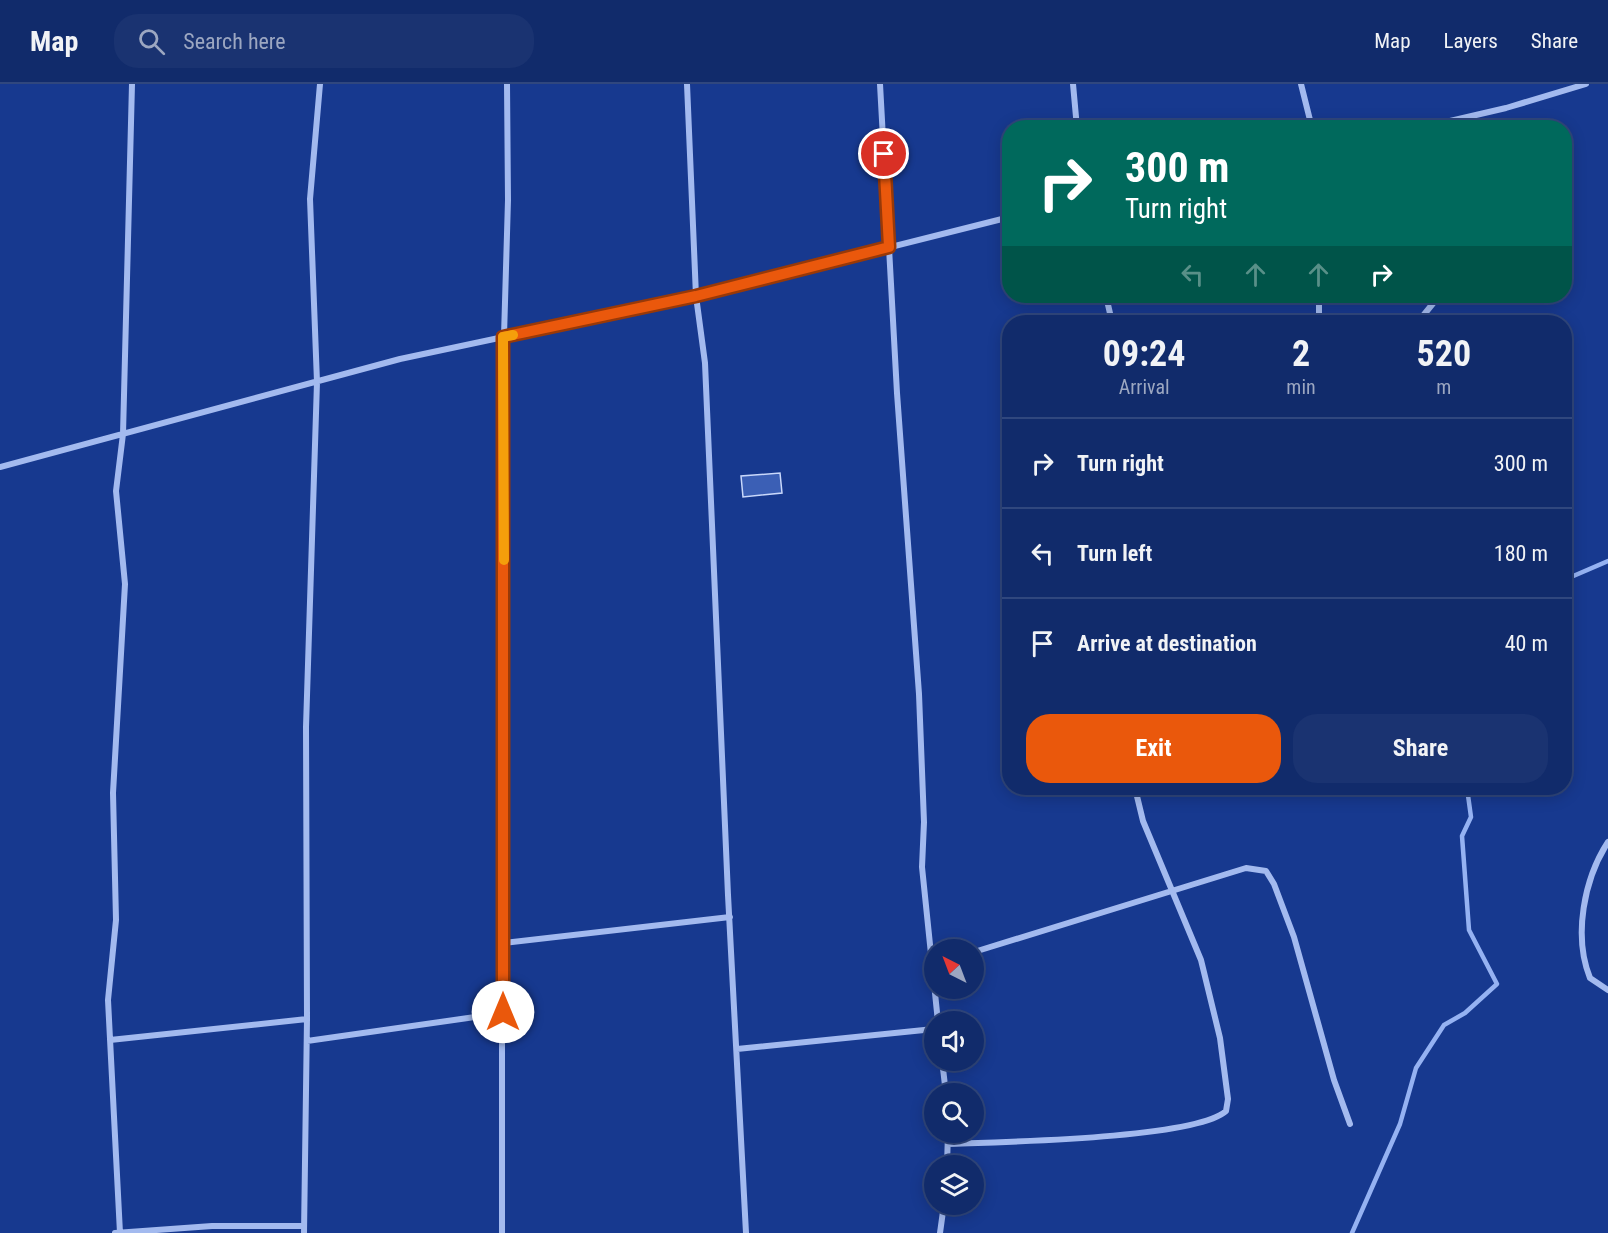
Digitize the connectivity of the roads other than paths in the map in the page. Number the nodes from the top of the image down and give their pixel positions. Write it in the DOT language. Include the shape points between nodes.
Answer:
graph roads {
  1 [pos="132,84"];
  2 [pos="320,84"];
  3 [pos="507,84"];
  4 [pos="687,84"];
  5 [pos="880,84"];
  6 [pos="1073,84"];
  7 [pos="1301,84"];
  8 [pos="1586,84"];
  9 [pos="1076,120"];
  10 [pos="1310,120"];
  11 [pos="1454,120"];
  12 [pos="1002,219"];
  13 [pos="889,247"];
  14 [pos="696,296"];
  15 [pos="1433,303"];
  16 [pos="1424,315"];
  17 [pos="503,337"];
  18 [pos="317,382"];
  19 [pos="123,435"];
  20 [pos="0,467"];
  21 [pos="1137,795"];
  22 [pos="1608,842"];
  23 [pos="1173,891"];
  24 [pos="730,917"];
  25 [pos="930,939"];
  26 [pos="503,944"];
  27 [pos="984,949"];
  28 [pos="1608,990"];
  29 [pos="503,1012"];
  30 [pos="308,1019"];
  31 [pos="924,1030"];
  32 [pos="110,1040"];
  33 [pos="307,1041"];
  34 [pos="737,1049"];
  35 [pos="1350,1124"];
  36 [pos="948,1144"];
  37 [pos="948,1155"];
  38 [pos="942,1215"];
  39 [pos="304,1230"];
  40 [pos="115,1233"];
  41 [pos="120,1233"];
  42 [pos="502,1233"];
  43 [pos="746,1233"];
  44 [pos="940,1233"];
  1 -- 19 [label="street"];
  2 -- 18 [label="street" via="310,209"];
  3 -- 17 [label="street"];
  4 -- 14 [label="street"];
  5 -- 13 [label="street"];
  6 -- 9 [label="street"];
  7 -- 10 [label="street"];
  8 -- 11 [label="street"];
  12 -- 13 [label="street"];
  13 -- 14 [label="street"];
  13 -- 25 [label="street" via="919,694 922,867"];
  14 -- 17 [label="street"];
  14 -- 24 [label="street" via="705,363"];
  15 -- 16 [label="street"];
  17 -- 18 [label="street"];
  17 -- 26 [label="street"];
  18 -- 19 [label="street"];
  18 -- 30 [label="street" via="306,717"];
  19 -- 20 [label="street"];
  19 -- 32 [label="street" via="116,491 125,584 114,782 116,920 108,979"];
  21 -- 23 [label="street"];
  22 -- 28 [label="street" via="1593,868 1582,940 1590,978"];
  23 -- 27 [label="street"];
  23 -- 35 [label="street" via="1246,868 1261,868 1270,876 1294,937"];
  23 -- 36 [label="street" via="1201,960 1217,1022 1228,1100 1226,1111 1198,1124 1142,1132"];
  24 -- 26 [label="street"];
  24 -- 34 [label="street"];
  26 -- 29 [label="street"];
  29 -- 33 [label="street"];
  29 -- 42 [label="street"];
  30 -- 32 [label="street"];
  30 -- 33 [label="street"];
  31 -- 34 [label="street"];
  32 -- 41 [label="street"];
  33 -- 39 [label="street"];
  34 -- 43 [label="street"];
  36 -- 37 [label="street"];
  38 -- 44 [label="street"];
  39 -- 41 [label="street" via="212,1226"];
  40 -- 41 [label="street"];
}
